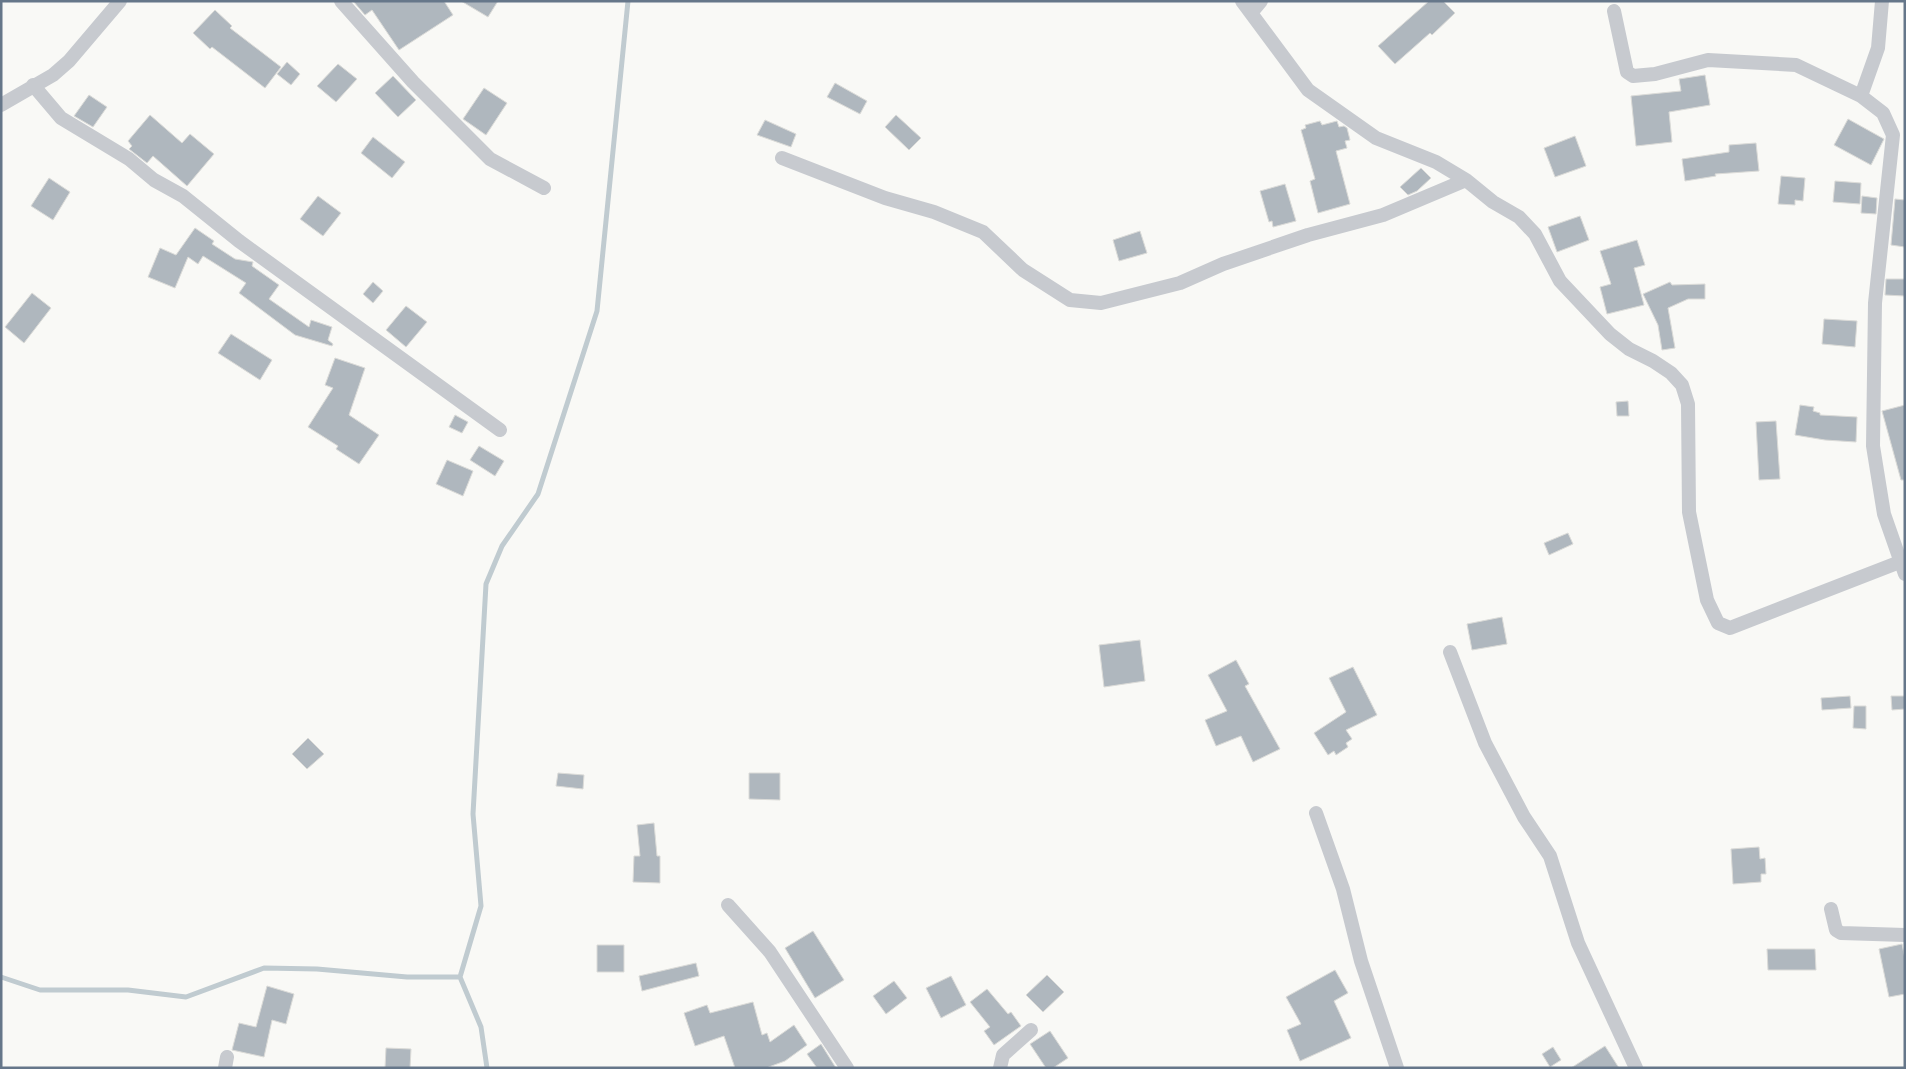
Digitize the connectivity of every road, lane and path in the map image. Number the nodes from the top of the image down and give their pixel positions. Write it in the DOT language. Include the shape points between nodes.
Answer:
graph roads {
  1 [pos="120,1"];
  2 [pos="341,1"];
  3 [pos="1242,1"];
  4 [pos="1261,1"];
  5 [pos="1882,1"];
  6 [pos="1614,11"];
  7 [pos="1251,13"];
  8 [pos="33,85"];
  9 [pos="1861,96"];
  10 [pos="1,105"];
  11 [pos="782,158"];
  12 [pos="1466,180"];
  13 [pos="544,188"];
  14 [pos="500,430"];
  15 [pos="1904,565"];
  16 [pos="1450,652"];
  17 [pos="1316,813"];
  18 [pos="728,905"];
  19 [pos="1831,909"];
  20 [pos="1905,935"];
  21 [pos="1031,1030"];
  22 [pos="847,1068"];
  23 [pos="1000,1068"];
  24 [pos="1397,1068"];
  25 [pos="1636,1068"];
  1 -- 8 [label="street" via="69,61 53,75"];
  2 -- 13 [label="street" via="413,82 490,159"];
  3 -- 7 [label="street"];
  4 -- 7 [label="street"];
  5 -- 9 [label="street" via="1878,48"];
  6 -- 9 [label="street" via="1627,72 1633,76 1655,74 1708,60 1796,65"];
  7 -- 12 [label="street" via="1308,90 1376,138 1436,162"];
  8 -- 10 [label="street"];
  8 -- 14 [label="street" via="61,118 183,196 239,241"];
  9 -- 15 [label="street" via="1883,113 1894,135 1875,303 1873,446 1884,514"];
  11 -- 12 [label="street" via="983,232 1023,270 1070,300 1101,303 1180,283 1222,264 1308,235 1383,215"];
  12 -- 15 [label="street" via="1493,202 1520,217 1535,234 1560,281 1610,334 1629,350 1671,373 1682,385 1688,404 1689,512 1707,600 1718,623 1730,628"];
  16 -- 25 [label="street" via="1484,743 1524,817 1550,856 1578,943"];
  17 -- 24 [label="street" via="1343,889 1361,961"];
  18 -- 22 [label="street" via="770,952"];
  19 -- 20 [label="street" via="1836,930 1841,933"];
  21 -- 23 [label="street" via="1003,1055"];
}
